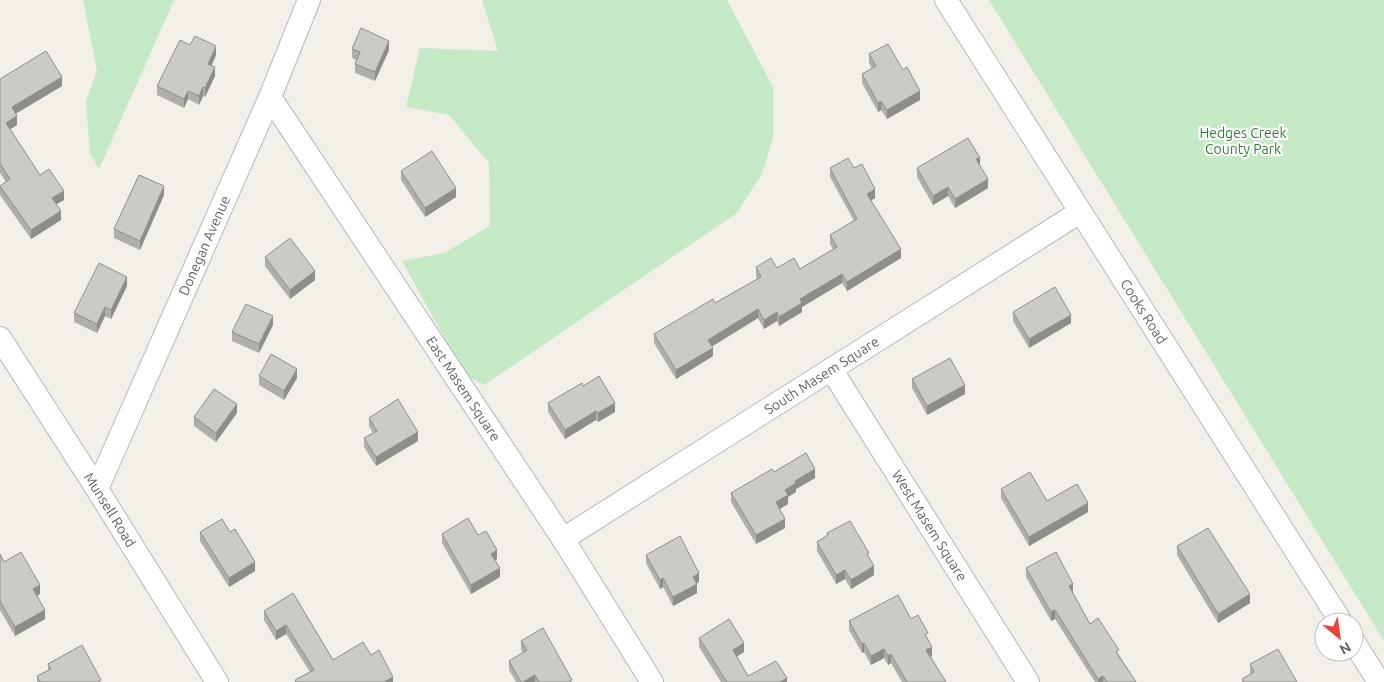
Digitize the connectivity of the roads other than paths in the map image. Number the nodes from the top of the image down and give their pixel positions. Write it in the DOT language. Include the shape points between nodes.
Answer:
graph roads {
  1 [pos="309,0"];
  2 [pos="946,0"];
  3 [pos="270,97"];
  4 [pos="1080,212"];
  5 [pos="0,338"];
  6 [pos="831,369"];
  7 [pos="97,488"];
  8 [pos="563,539"];
  9 [pos="1335,612"];
  10 [pos="1364,658"];
  11 [pos="217,682"];
  12 [pos="652,682"];
  13 [pos="1028,682"];
  14 [pos="1379,682"];
  1 -- 3 [label="street, Donegan Avenue"];
  2 -- 4 [label="street, Cooks Road"];
  3 -- 7 [label="street, Donegan Avenue"];
  3 -- 8 [label="street, East Masem Square"];
  4 -- 6 [label="street, South Masem Square"];
  4 -- 9 [label="street, Cooks Road"];
  5 -- 7 [label="street, Munsell Road"];
  6 -- 8 [label="street, South Masem Square"];
  6 -- 13 [label="street, West Masem Square"];
  7 -- 11 [label="street, Munsell Road"];
  8 -- 12 [label="street, East Masem Square"];
  10 -- 14 [label="street"];
}
